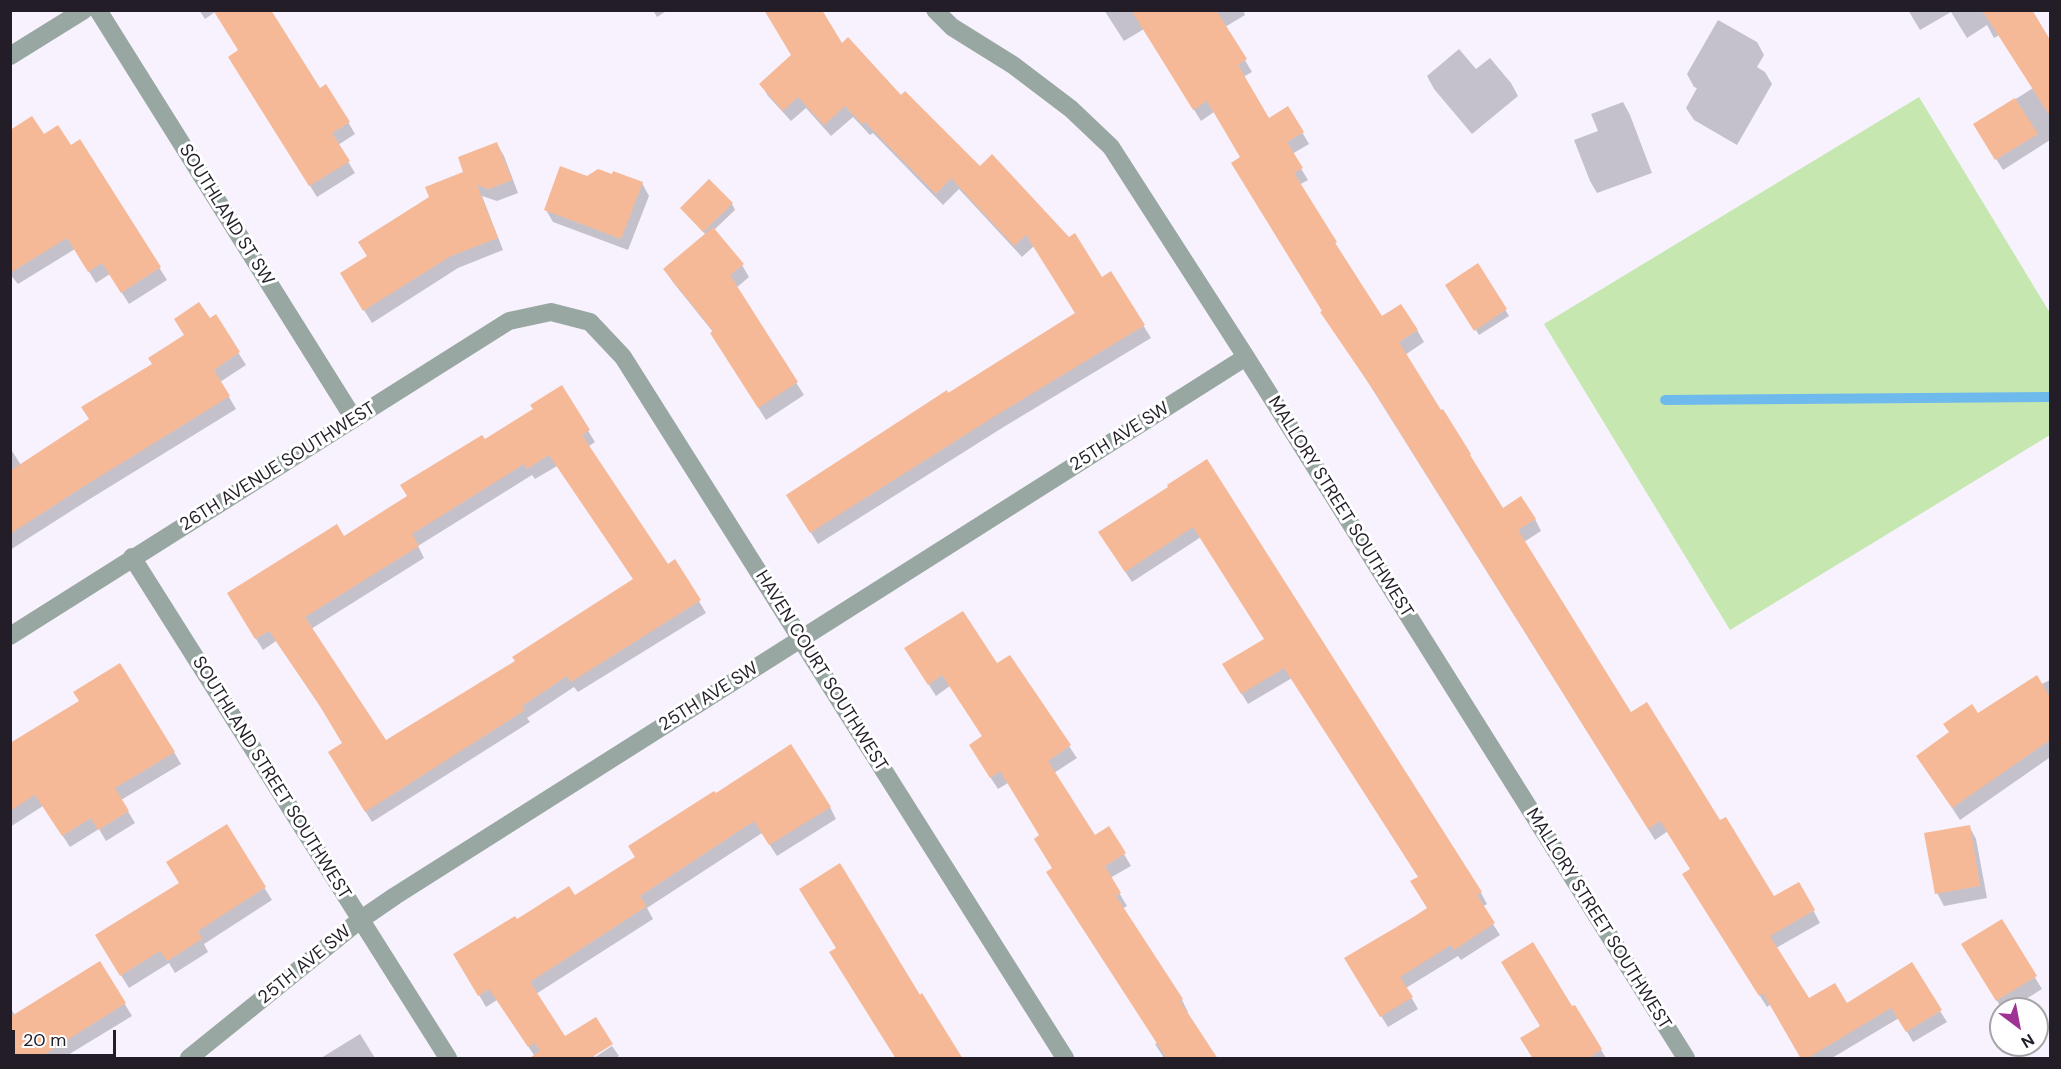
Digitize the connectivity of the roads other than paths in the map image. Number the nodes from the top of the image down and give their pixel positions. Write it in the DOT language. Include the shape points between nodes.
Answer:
graph roads {
  1 [pos="84,10"];
  2 [pos="98,10"];
  3 [pos="935,10"];
  4 [pos="10,56"];
  5 [pos="552,312"];
  6 [pos="1246,357"];
  7 [pos="354,419"];
  8 [pos="132,557"];
  9 [pos="10,636"];
  10 [pos="801,639"];
  11 [pos="360,920"];
  12 [pos="189,1059"];
  13 [pos="448,1059"];
  14 [pos="1065,1059"];
  15 [pos="1686,1059"];
  1 -- 4 [label="street"];
  2 -- 7 [label="street, SOUTHLAND ST SW"];
  3 -- 6 [label="street, MALLORY STREET SOUTHWEST" via="952,27 1013,64 1071,109 1111,147"];
  5 -- 7 [label="street, 26TH AVENUE SOUTHWEST" via="509,321"];
  5 -- 10 [label="street, HAVEN COURT SOUTHWEST" via="590,322 623,357"];
  6 -- 10 [label="street, 25TH AVE SW"];
  6 -- 15 [label="street, MALLORY STREET SOUTHWEST"];
  7 -- 8 [label="street, 26TH AVENUE SOUTHWEST"];
  8 -- 9 [label="street, 26TH AVENUE SOUTHWEST"];
  8 -- 11 [label="street, SOUTHLAND STREET SOUTHWEST"];
  10 -- 11 [label="street, 25TH AVE SW"];
  10 -- 14 [label="street, HAVEN COURT SOUTHWEST"];
  11 -- 12 [label="street, 25TH AVE SW"];
  11 -- 13 [label="street, SOUTHLAND STREET SOUTHWEST"];
}
